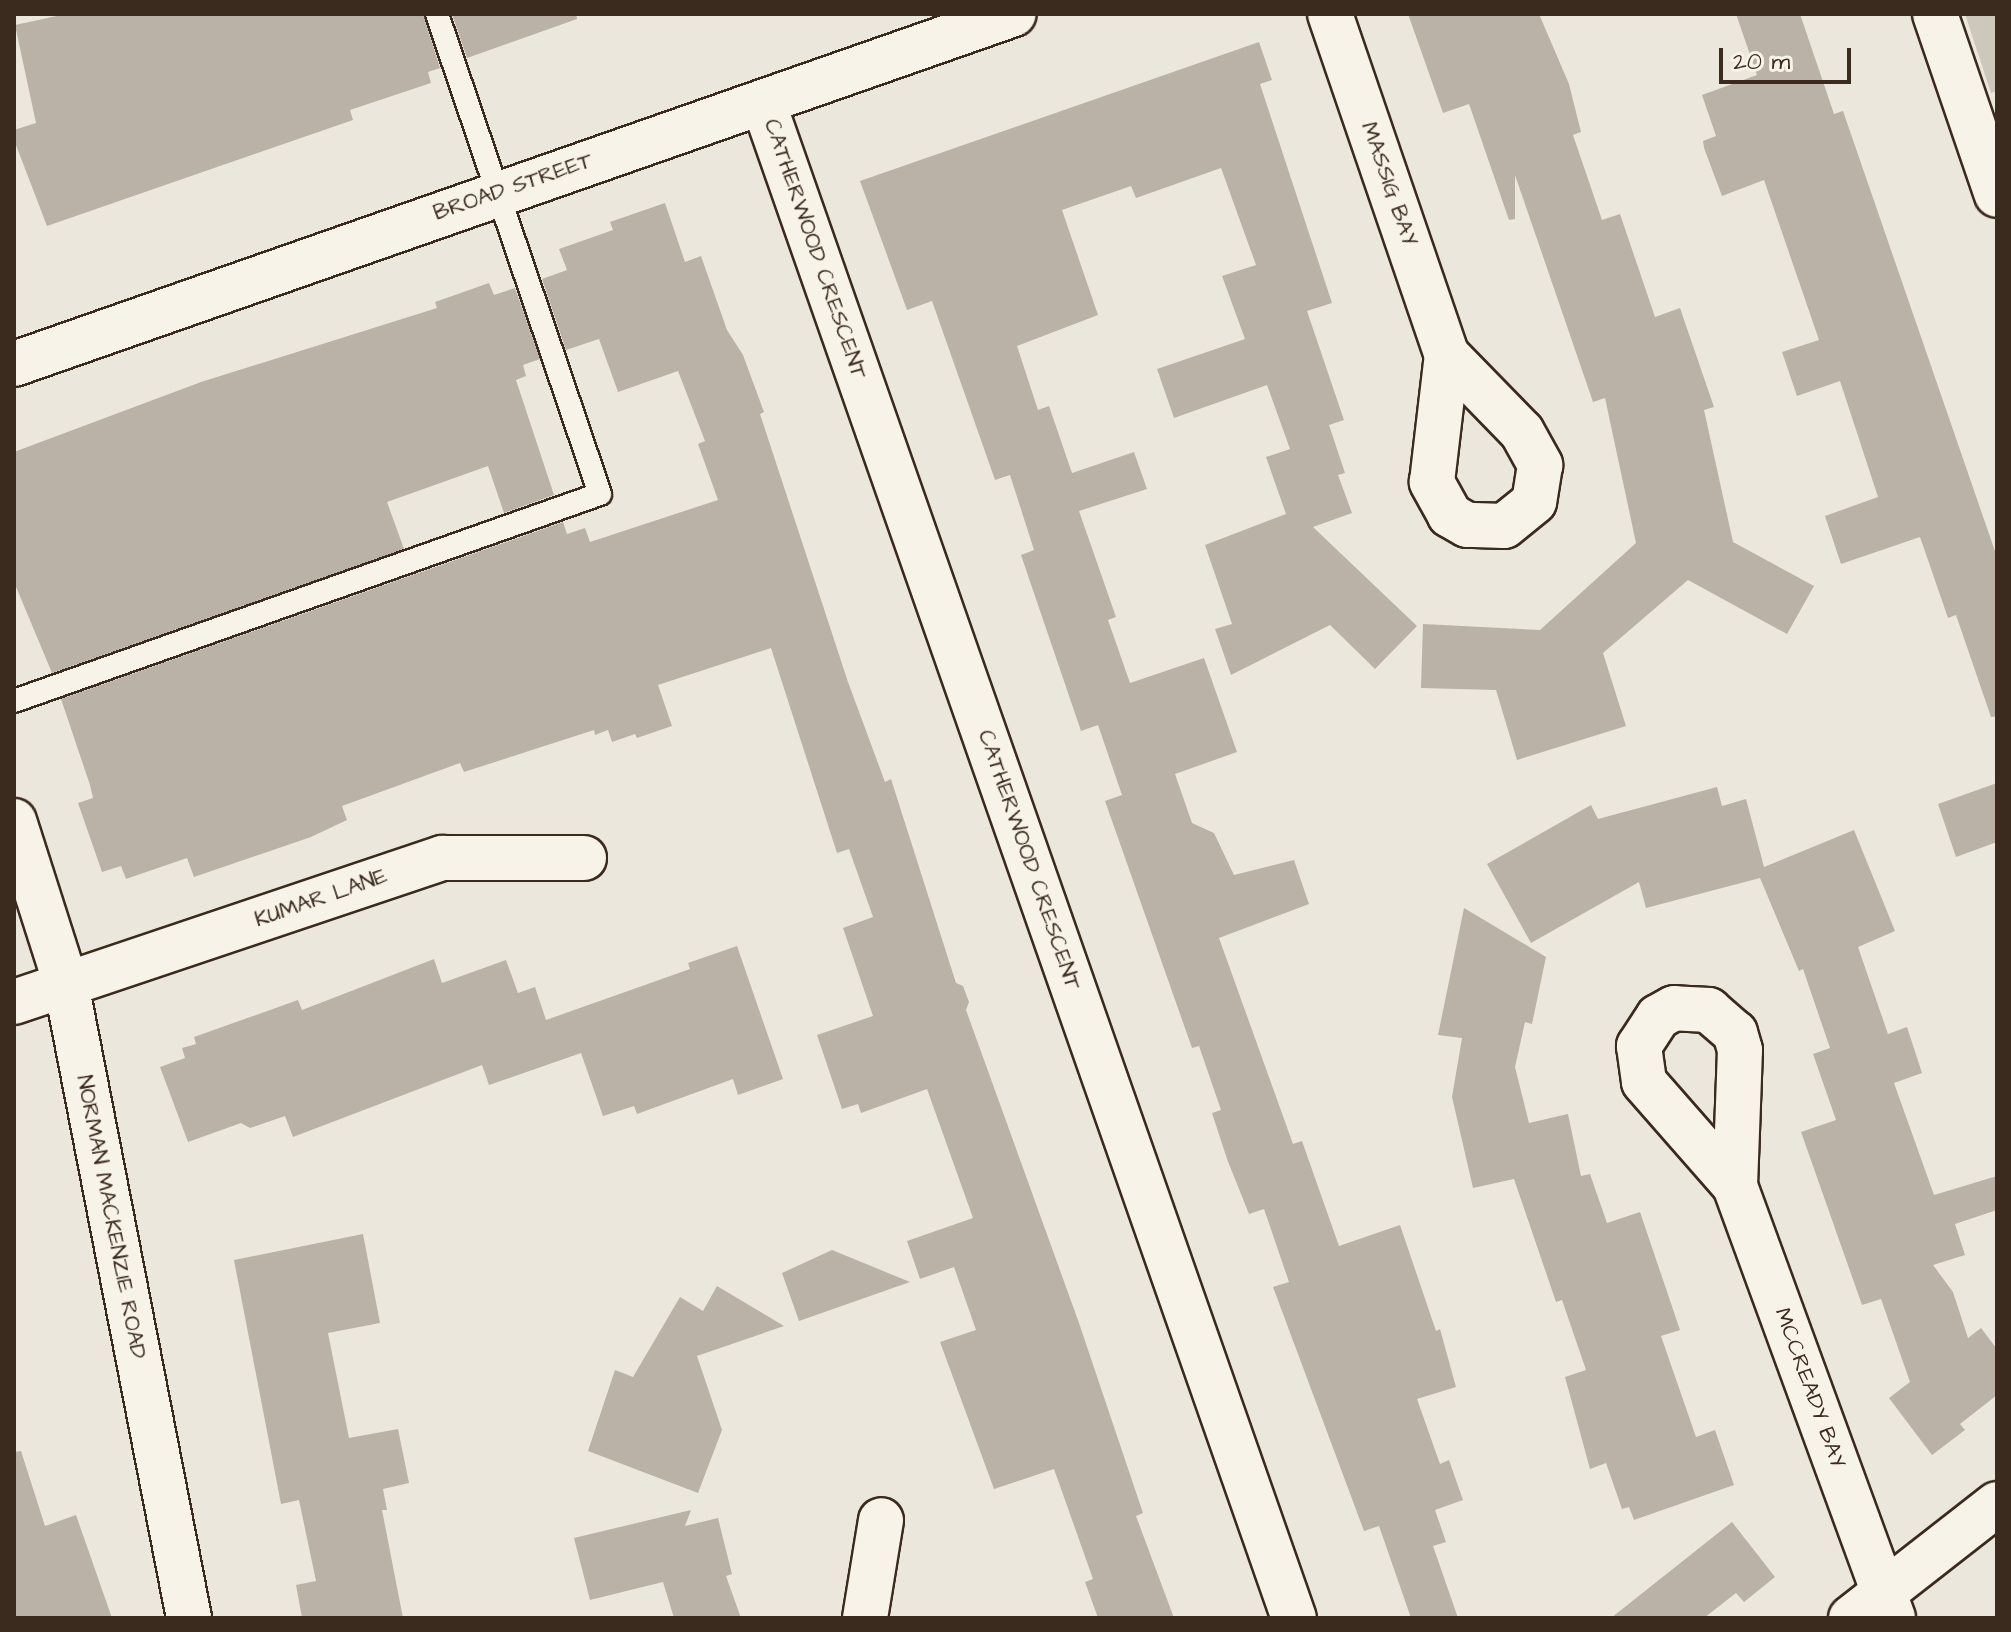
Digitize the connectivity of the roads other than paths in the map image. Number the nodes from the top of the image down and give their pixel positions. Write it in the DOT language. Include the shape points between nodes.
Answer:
graph roads {
  1 [pos="437,14"];
  2 [pos="1014,14"];
  3 [pos="1330,14"];
  4 [pos="1935,14"];
  5 [pos="763,102"];
  6 [pos="498,192"];
  7 [pos="1997,195"];
  8 [pos="1447,355"];
  9 [pos="14,364"];
  10 [pos="14,701"];
  11 [pos="14,821"];
  12 [pos="584,858"];
  13 [pos="66,984"];
  14 [pos="14,1002"];
  15 [pos="1735,1186"];
  16 [pos="1997,1504"];
  17 [pos="881,1520"];
  18 [pos="1889,1605"];
  19 [pos="189,1618"];
  20 [pos="865,1618"];
  21 [pos="1294,1618"];
  22 [pos="1851,1618"];
  1 -- 6 [label="lane"];
  2 -- 5 [label="street, BROAD STREET"];
  3 -- 8 [label="street, MASSIG BAY"];
  4 -- 7 [label="street"];
  5 -- 6 [label="street, BROAD STREET"];
  5 -- 21 [label="street, CATHERWOOD CRESCENT"];
  6 -- 9 [label="street, BROAD STREET"];
  6 -- 10 [label="lane" via="600,494"];
  11 -- 13 [label="street, NORMAN MACKENZIE ROAD"];
  12 -- 13 [label="street, KUMAR LANE" via="442,858"];
  13 -- 14 [label="street, KUMAR LANE"];
  13 -- 19 [label="street, NORMAN MACKENZIE ROAD"];
  15 -- 18 [label="street, MCCREADY BAY"];
  16 -- 18 [label="street"];
  17 -- 20 [label="street"];
  18 -- 22 [label="street"];
}
